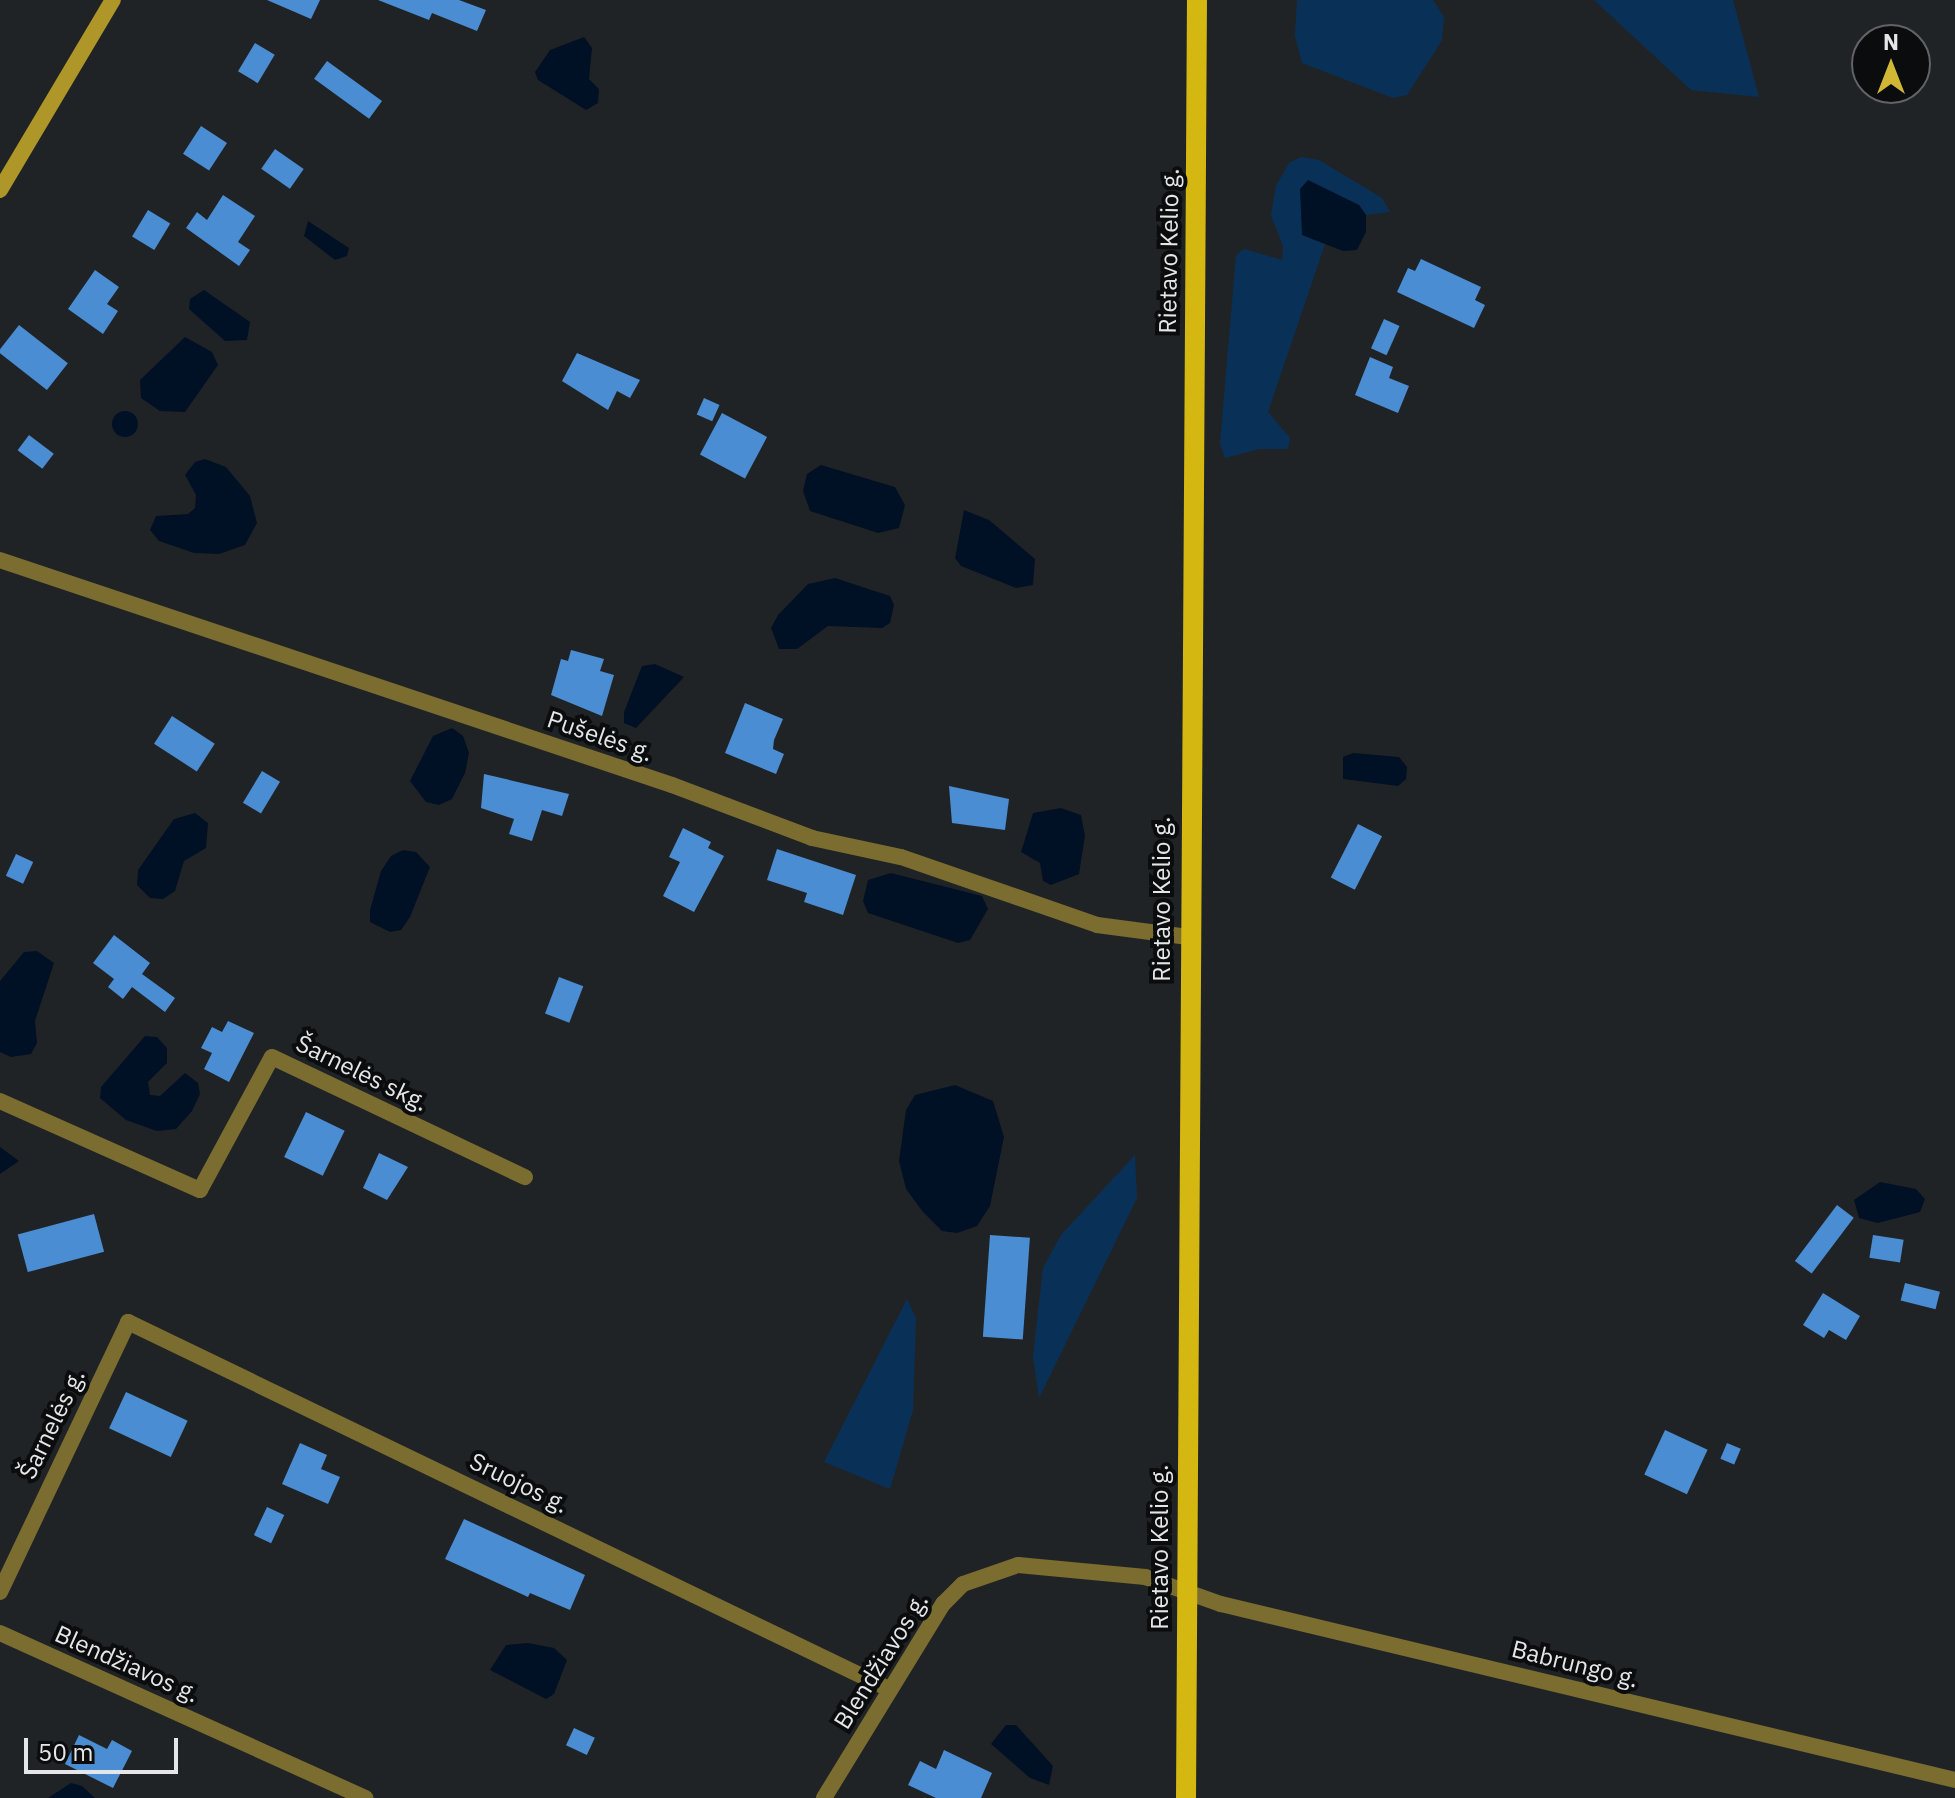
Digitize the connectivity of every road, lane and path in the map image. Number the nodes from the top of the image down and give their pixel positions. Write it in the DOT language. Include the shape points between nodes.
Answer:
graph roads {
  1 [pos="113,0"];
  2 [pos="1197,0"];
  3 [pos="0,190"];
  4 [pos="0,560"];
  5 [pos="1188,937"];
  6 [pos="0,1101"];
  7 [pos="525,1177"];
  8 [pos="128,1322"];
  9 [pos="1186,1588"];
  10 [pos="0,1592"];
  11 [pos="0,1633"];
  12 [pos="889,1689"];
  13 [pos="1955,1780"];
  14 [pos="365,1798"];
  15 [pos="824,1798"];
  16 [pos="1186,1798"];
  1 -- 3 [label="main road"];
  2 -- 5 [label="main road, Rietavo Kelio g."];
  4 -- 5 [label="street, Pušelės g." via="672,785 826,843 901,857 1097,925"];
  5 -- 9 [label="main road, Rietavo Kelio g."];
  6 -- 7 [label="street, Šarnelės skg." via="200,1190 272,1057"];
  8 -- 10 [label="street, Šarnelės g."];
  8 -- 12 [label="street, Sruojos g."];
  9 -- 12 [label="street, Blendžiavos g." via="1060,1567 1018,1565 987,1572 963,1584 943,1604"];
  9 -- 13 [label="street, Babrungo g." via="1221,1604"];
  9 -- 16 [label="main road, Rietavo Kelio g."];
  11 -- 14 [label="street, Blendžiavos g."];
  12 -- 15 [label="street, Blendžiavos g."];
}
